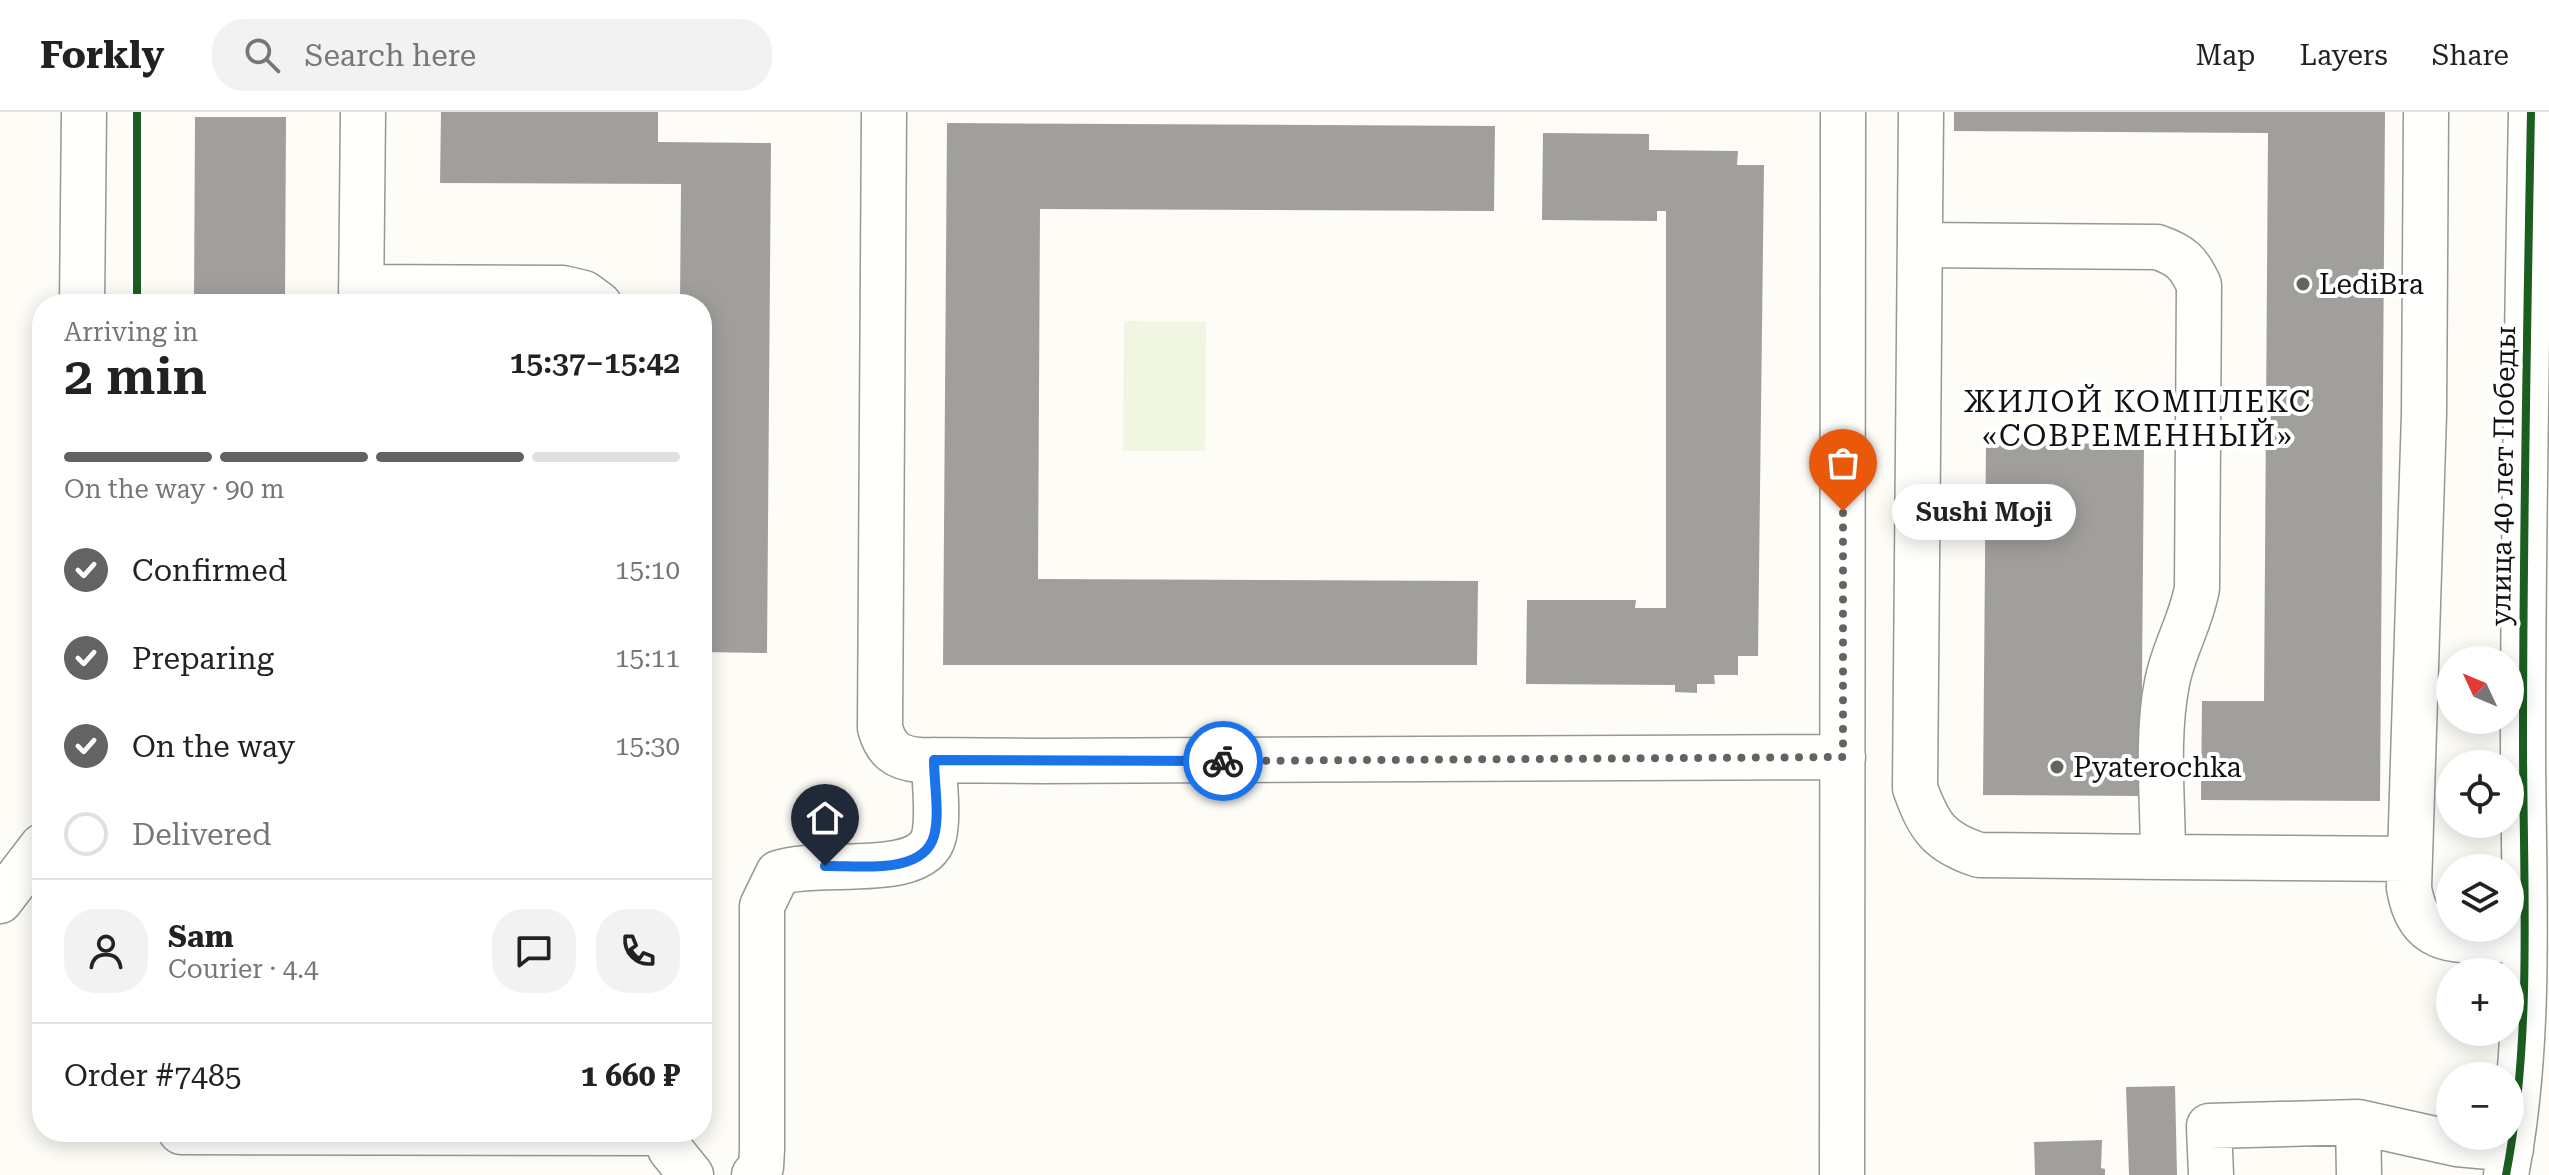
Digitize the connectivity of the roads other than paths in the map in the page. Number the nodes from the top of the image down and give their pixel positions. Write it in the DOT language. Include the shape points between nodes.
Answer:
graph roads {
  1 [pos="84,112"];
  2 [pos="363,112"];
  3 [pos="884,112"];
  4 [pos="1843,112"];
  5 [pos="1921,112"];
  6 [pos="2426,112"];
  7 [pos="2531,112"];
  8 [pos="1920,245"];
  9 [pos="82,294"];
  10 [pos="361,294"];
  11 [pos="412,294"];
  12 [pos="585,294"];
  13 [pos="2536,466"];
  14 [pos="1843,757"];
  15 [pos="934,760"];
  16 [pos="2163,857"];
  17 [pos="32,859"];
  18 [pos="2410,859"];
  19 [pos="0,901"];
  20 [pos="2524,904"];
  21 [pos="2436,935"];
  22 [pos="2523,942"];
  23 [pos="2358,1122"];
  24 [pos="669,1142"];
  25 [pos="2509,1162"];
  26 [pos="691,1175"];
  27 [pos="754,1175"];
  28 [pos="1842,1175"];
  29 [pos="2211,1175"];
  30 [pos="2359,1175"];
  1 -- 9 [label="street"];
  2 -- 10 [label="street"];
  3 -- 15 [label="street" via="880,728 891,751 904,759"];
  4 -- 14 [label="street"];
  5 -- 8 [label="street"];
  6 -- 18 [label="street" via="2424,414"];
  7 -- 13 [label="street, улица 40 лет Победы"];
  8 -- 16 [label="street" via="1915,788 1926,819 1956,848 1979,855"];
  8 -- 16 [label="street" via="2157,247 2184,259 2199,285 2197,588 2164,700"];
  11 -- 12 [label="street" via="563,288"];
  13 -- 20 [label="street, улица 40 лет Победы"];
  14 -- 15 [label="street"];
  14 -- 28 [label="street"];
  15 -- 27 [label="street" via="934,835 926,852 909,862 885,865 795,866 778,873 762,906 762,1149 761,1167"];
  16 -- 18 [label="street"];
  17 -- 19 [label="street"];
  18 -- 21 [label="street" via="2413,910"];
  22 -- 25 [label="street, улица 40 лет Победы"];
  23 -- 25 [label="street" via="2457,1144"];
  23 -- 29 [label="street" via="2209,1126"];
  23 -- 30 [label="street"];
  24 -- 26 [label="street"];
}
